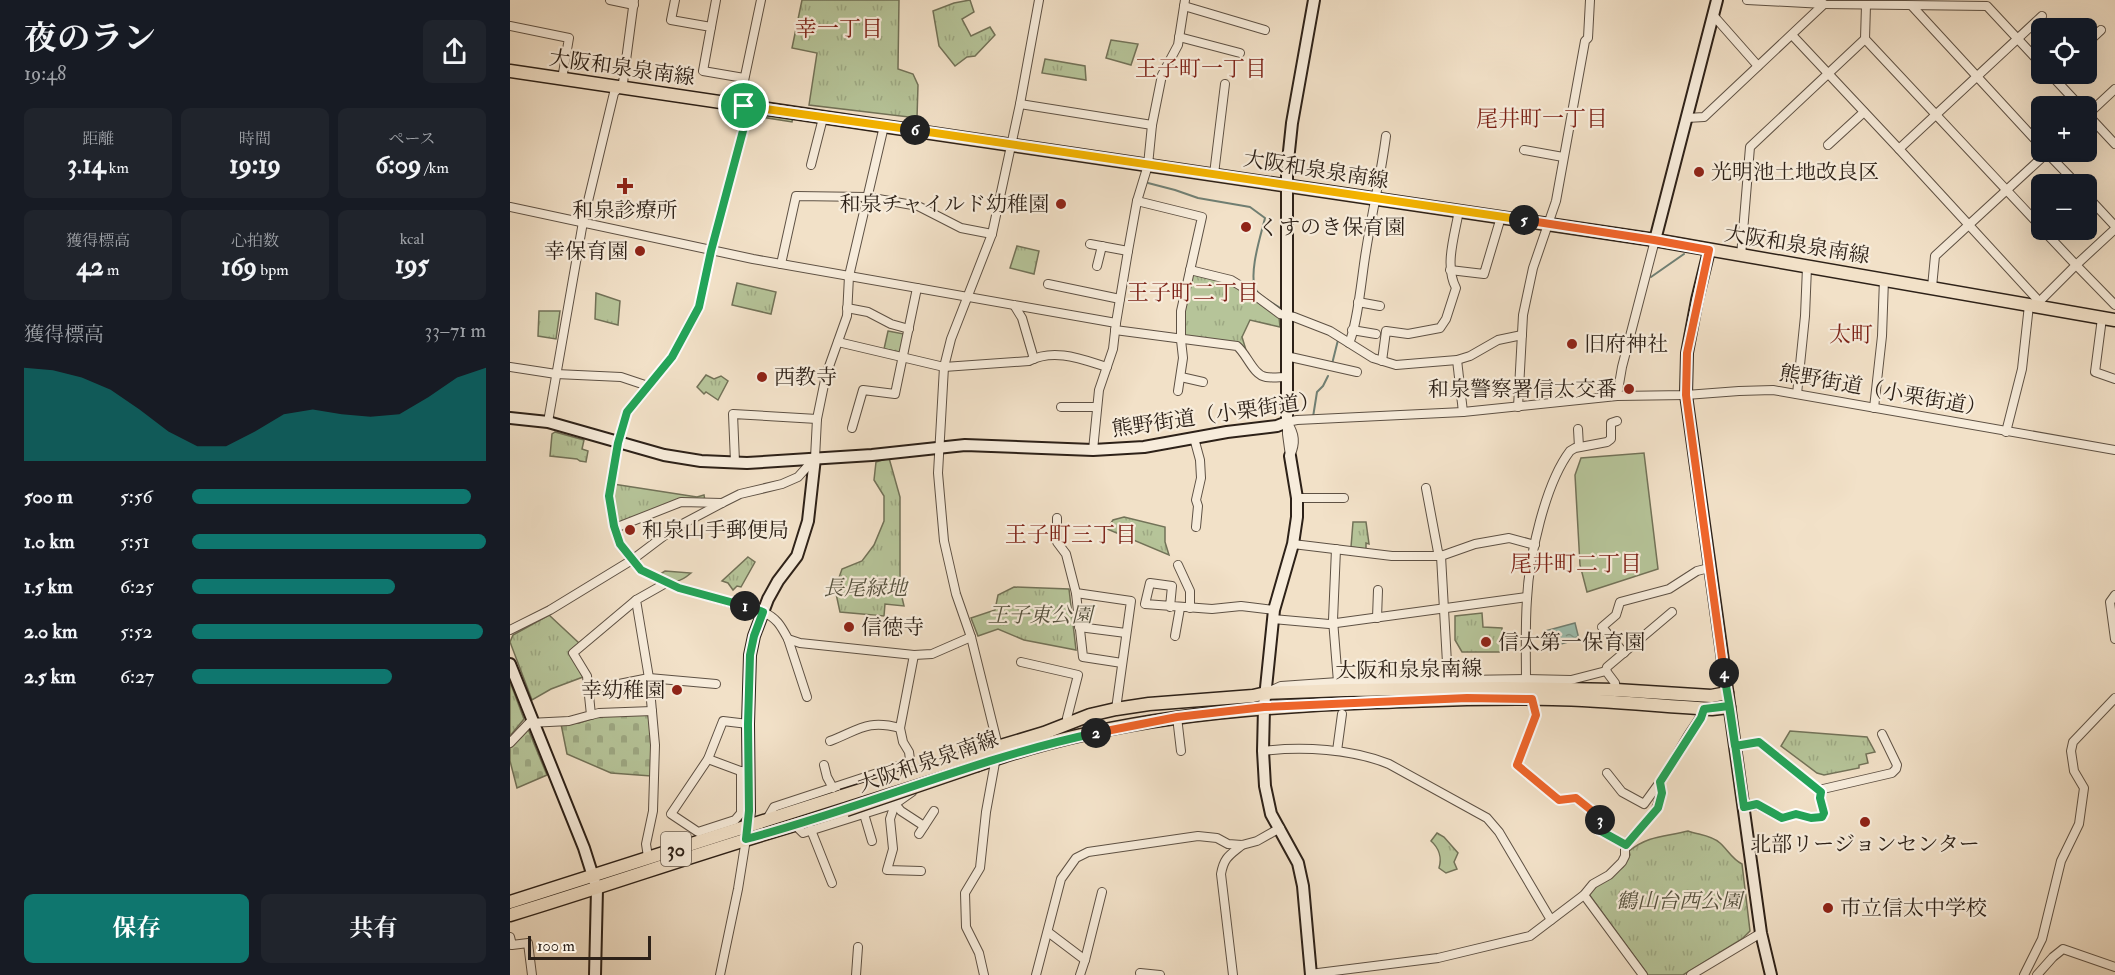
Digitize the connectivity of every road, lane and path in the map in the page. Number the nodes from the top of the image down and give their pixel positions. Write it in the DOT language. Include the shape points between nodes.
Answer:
graph roads {
  1 [pos="610,0"];
  2 [pos="675,0"];
  3 [pos="716,0"];
  4 [pos="761,0"];
  5 [pos="1039,0"];
  6 [pos="1314,0"];
  7 [pos="1590,0"];
  8 [pos="1717,0"];
  9 [pos="1747,0"];
  10 [pos="634,2"];
  11 [pos="1184,3"];
  12 [pos="1990,3"];
  13 [pos="1824,4"];
  14 [pos="1866,5"];
  15 [pos="1912,6"];
  16 [pos="1713,15"];
  17 [pos="2042,16"];
  18 [pos="510,26"];
  19 [pos="711,27"];
  20 [pos="1265,30"];
  21 [pos="2101,30"];
  22 [pos="2097,34"];
  23 [pos="1792,35"];
  24 [pos="1179,37"];
  25 [pos="1865,39"];
  26 [pos="2018,39"];
  27 [pos="1240,53"];
  28 [pos="2031,53"];
  29 [pos="1758,66"];
  30 [pos="510,71"];
  31 [pos="1828,74"];
  32 [pos="1977,77"];
  33 [pos="744,78"];
  34 [pos="562,79"];
  35 [pos="1225,84"];
  36 [pos="2061,84"];
  37 [pos="619,87"];
  38 [pos="2115,89"];
  39 [pos="2071,96"];
  40 [pos="1020,104"];
  41 [pos="744,106"];
  42 [pos="2097,106"];
  43 [pos="1864,112"];
  44 [pos="1936,115"];
  45 [pos="823,118"];
  46 [pos="1687,118"];
  47 [pos="1152,125"];
  48 [pos="2097,125"];
  49 [pos="884,126"];
  50 [pos="2031,135"];
  51 [pos="1386,136"];
  52 [pos="1011,144"];
  53 [pos="2115,144"];
  54 [pos="1828,146"];
  55 [pos="1899,149"];
  56 [pos="1524,150"];
  57 [pos="1384,153"];
  58 [pos="1393,154"];
  59 [pos="1563,158"];
  60 [pos="2034,162"];
  61 [pos="2056,162"];
  62 [pos="811,165"];
  63 [pos="1148,165"];
  64 [pos="1214,174"];
  65 [pos="2068,174"];
  66 [pos="1287,186"];
  67 [pos="2006,189"];
  68 [pos="867,197"];
  69 [pos="1376,199"];
  70 [pos="1137,201"];
  71 [pos="510,207"];
  72 [pos="2097,207"];
  73 [pos="1459,210"];
  74 [pos="1501,217"];
  75 [pos="2031,217"];
  76 [pos="583,222"];
  77 [pos="1549,225"];
  78 [pos="1968,225"];
  79 [pos="2115,227"];
  80 [pos="992,234"];
  81 [pos="1654,240"];
  82 [pos="2052,240"];
  83 [pos="1090,244"];
  84 [pos="1102,246"];
  85 [pos="1709,250"];
  86 [pos="711,251"];
  87 [pos="1128,251"];
  88 [pos="1741,256"];
  89 [pos="781,264"];
  90 [pos="2076,265"];
  91 [pos="1097,266"];
  92 [pos="1807,267"];
  93 [pos="1190,270"];
  94 [pos="1450,270"];
  95 [pos="849,276"];
  96 [pos="1884,279"];
  97 [pos="1048,284"];
  98 [pos="1932,287"];
  99 [pos="916,288"];
  100 [pos="966,296"];
  101 [pos="1120,299"];
  102 [pos="1358,302"];
  103 [pos="1014,305"];
  104 [pos="2032,305"];
  105 [pos="2115,305"];
  106 [pos="1380,306"];
  107 [pos="847,308"];
  108 [pos="1286,316"];
  109 [pos="2102,318"];
  110 [pos="2115,320"];
  111 [pos="1115,327"];
  112 [pos="909,329"];
  113 [pos="1352,330"];
  114 [pos="1376,334"];
  115 [pos="1522,335"];
  116 [pos="1181,340"];
  117 [pos="838,342"];
  118 [pos="1349,343"];
  119 [pos="903,356"];
  120 [pos="1286,356"];
  121 [pos="1034,359"];
  122 [pos="1457,360"];
  123 [pos="1382,361"];
  124 [pos="510,367"];
  125 [pos="944,367"];
  126 [pos="1107,367"];
  127 [pos="1357,372"];
  128 [pos="556,374"];
  129 [pos="1181,377"];
  130 [pos="1286,377"];
  131 [pos="2115,379"];
  132 [pos="1203,382"];
  133 [pos="648,386"];
  134 [pos="1178,391"];
  135 [pos="1797,394"];
  136 [pos="1686,395"];
  137 [pos="1617,396"];
  138 [pos="1061,407"];
  139 [pos="1096,407"];
  140 [pos="1518,407"];
  141 [pos="1874,408"];
  142 [pos="1463,412"];
  143 [pos="510,418"];
  144 [pos="818,419"];
  145 [pos="1617,421"];
  146 [pos="548,422"];
  147 [pos="1287,423"];
  148 [pos="852,428"];
  149 [pos="1578,429"];
  150 [pos="2006,432"];
  151 [pos="1194,438"];
  152 [pos="618,443"];
  153 [pos="941,446"];
  154 [pos="1580,447"];
  155 [pos="1093,450"];
  156 [pos="2115,450"];
  157 [pos="1290,456"];
  158 [pos="815,458"];
  159 [pos="735,462"];
  160 [pos="798,477"];
  161 [pos="812,486"];
  162 [pos="1425,488"];
  163 [pos="1297,498"];
  164 [pos="1344,498"];
  165 [pos="722,503"];
  166 [pos="1058,518"];
  167 [pos="1196,527"];
  168 [pos="615,528"];
  169 [pos="1293,544"];
  170 [pos="1536,545"];
  171 [pos="1336,549"];
  172 [pos="1441,556"];
  173 [pos="632,560"];
  174 [pos="1178,565"];
  175 [pos="1709,568"];
  176 [pos="666,583"];
  177 [pos="1378,590"];
  178 [pos="1076,593"];
  179 [pos="2115,595"];
  180 [pos="1527,597"];
  181 [pos="636,600"];
  182 [pos="1170,607"];
  183 [pos="1180,608"];
  184 [pos="1190,608"];
  185 [pos="1445,609"];
  186 [pos="763,612"];
  187 [pos="1672,612"];
  188 [pos="1274,615"];
  189 [pos="1377,618"];
  190 [pos="1333,624"];
  191 [pos="1079,627"];
  192 [pos="510,630"];
  193 [pos="1126,633"];
  194 [pos="1175,636"];
  195 [pos="971,637"];
  196 [pos="788,639"];
  197 [pos="2115,639"];
  198 [pos="1624,653"];
  199 [pos="914,655"];
  200 [pos="1021,662"];
  201 [pos="1122,663"];
  202 [pos="510,664"];
  203 [pos="1606,671"];
  204 [pos="650,678"];
  205 [pos="1448,681"];
  206 [pos="1338,682"];
  207 [pos="716,684"];
  208 [pos="1529,689"];
  209 [pos="589,690"];
  210 [pos="1616,690"];
  211 [pos="1266,693"];
  212 [pos="1727,693"];
  213 [pos="807,697"];
  214 [pos="2115,698"];
  215 [pos="1729,706"];
  216 [pos="1264,707"];
  217 [pos="1116,709"];
  218 [pos="1704,709"];
  219 [pos="652,711"];
  220 [pos="1342,714"];
  221 [pos="591,715"];
  222 [pos="1177,717"];
  223 [pos="534,722"];
  224 [pos="748,724"];
  225 [pos="1068,724"];
  226 [pos="900,728"];
  227 [pos="1882,734"];
  228 [pos="830,741"];
  229 [pos="510,742"];
  230 [pos="1735,746"];
  231 [pos="1181,751"];
  232 [pos="1263,751"];
  233 [pos="1337,751"];
  234 [pos="997,753"];
  235 [pos="708,759"];
  236 [pos="976,760"];
  237 [pos="910,762"];
  238 [pos="824,765"];
  239 [pos="745,772"];
  240 [pos="1607,773"];
  241 [pos="1660,782"];
  242 [pos="838,792"];
  243 [pos="1821,792"];
  244 [pos="895,804"];
  245 [pos="1744,807"];
  246 [pos="934,812"];
  247 [pos="864,814"];
  248 [pos="794,824"];
  249 [pos="924,826"];
  250 [pos="1280,828"];
  251 [pos="811,830"];
  252 [pos="746,834"];
  253 [pos="919,834"];
  254 [pos="872,841"];
  255 [pos="1242,845"];
  256 [pos="1626,845"];
  257 [pos="648,857"];
  258 [pos="836,868"];
  259 [pos="827,871"];
  260 [pos="921,871"];
  261 [pos="593,875"];
  262 [pos="832,883"];
  263 [pos="597,889"];
  264 [pos="1102,892"];
  265 [pos="1584,895"];
  266 [pos="510,902"];
  267 [pos="510,915"];
  268 [pos="1551,920"];
  269 [pos="1048,932"];
  270 [pos="1761,933"];
  271 [pos="510,937"];
  272 [pos="858,948"];
  273 [pos="1085,960"];
  274 [pos="2115,967"];
  275 [pos="1140,973"];
  276 [pos="532,975"];
  277 [pos="595,975"];
  278 [pos="720,975"];
  279 [pos="856,975"];
  280 [pos="984,975"];
  281 [pos="1036,975"];
  282 [pos="1080,975"];
  283 [pos="1160,975"];
  284 [pos="1233,975"];
  285 [pos="1310,975"];
  286 [pos="1643,975"];
  287 [pos="1691,975"];
  288 [pos="1771,975"];
  289 [pos="2024,975"];
  290 [pos="2037,975"];
  1 -- 10 [label="street"];
  2 -- 19 [label="street" via="671,20"];
  3 -- 19 [label="street"];
  4 -- 33 [label="street"];
  5 -- 40 [label="street"];
  6 -- 66 [label="street" via="1292,123"];
  7 -- 59 [label="street" via="1588,38"];
  8 -- 16 [label="street"];
  9 -- 13 [label="street"];
  10 -- 37 [label="street" via="623,83"];
  11 -- 20 [label="street"];
  11 -- 24 [label="street"];
  12 -- 15 [label="street"];
  12 -- 26 [label="street"];
  13 -- 14 [label="street"];
  13 -- 23 [label="street"];
  14 -- 15 [label="street"];
  14 -- 25 [label="street"];
  15 -- 32 [label="street"];
  16 -- 29 [label="street"];
  16 -- 46 [label="street"];
  17 -- 26 [label="street"];
  18 -- 34 [label="street" via="569,38"];
  19 -- 33 [label="street" via="703,71"];
  21 -- 22 [label="street"];
  23 -- 29 [label="street"];
  23 -- 31 [label="street"];
  24 -- 27 [label="street"];
  24 -- 47 [label="street" via="1162,75"];
  25 -- 31 [label="street"];
  25 -- 44 [label="street"];
  26 -- 28 [label="street"];
  26 -- 32 [label="street"];
  29 -- 46 [label="street" via="1704,117"];
  30 -- 34 [label="main road, 大阪和泉泉南線"];
  31 -- 43 [label="street"];
  31 -- 88 [label="street" via="1750,147"];
  32 -- 44 [label="street"];
  32 -- 50 [label="street"];
  33 -- 41 [label="street" via="740,100"];
  34 -- 37 [label="main road, 大阪和泉泉南線"];
  35 -- 64 [label="street"];
  36 -- 39 [label="street"];
  37 -- 41 [label="main road, 大阪和泉泉南線"];
  37 -- 76 [label="street" via="614,93"];
  38 -- 42 [label="street"];
  40 -- 47 [label="street"];
  40 -- 52 [label="street"];
  41 -- 45 [label="main road, 大阪和泉泉南線"];
  41 -- 86 [label="street" via="748,112"];
  43 -- 54 [label="street"];
  43 -- 55 [label="street"];
  44 -- 55 [label="street"];
  44 -- 67 [label="street"];
  45 -- 49 [label="main road, 大阪和泉泉南線"];
  45 -- 62 [label="street"];
  46 -- 81 [label="street"];
  47 -- 63 [label="street"];
  48 -- 53 [label="street"];
  49 -- 52 [label="main road, 大阪和泉泉南線"];
  49 -- 68 [label="street"];
  51 -- 57 [label="street"];
  52 -- 63 [label="main road, 大阪和泉泉南線"];
  52 -- 80 [label="street"];
  55 -- 78 [label="street"];
  56 -- 59 [label="street"];
  57 -- 58 [label="street"];
  57 -- 69 [label="street"];
  59 -- 77 [label="street"];
  60 -- 67 [label="street"];
  61 -- 65 [label="street"];
  63 -- 64 [label="main road, 大阪和泉泉南線"];
  63 -- 70 [label="street"];
  64 -- 66 [label="main road, 大阪和泉泉南線"];
  66 -- 69 [label="main road, 大阪和泉泉南線"];
  66 -- 108 [label="street"];
  67 -- 75 [label="street"];
  67 -- 78 [label="street"];
  68 -- 80 [label="street" via="918,206 961,228"];
  68 -- 89 [label="street" via="796,196"];
  68 -- 95 [label="street"];
  69 -- 73 [label="main road, 大阪和泉泉南線"];
  69 -- 102 [label="street"];
  70 -- 87 [label="street"];
  70 -- 93 [label="street" via="1202,217"];
  71 -- 76 [label="street"];
  72 -- 79 [label="street"];
  73 -- 74 [label="main road, 大阪和泉泉南線"];
  73 -- 94 [label="street"];
  74 -- 77 [label="main road, 大阪和泉泉南線"];
  74 -- 94 [label="street" via="1484,274"];
  76 -- 86 [label="street"];
  76 -- 128 [label="street"];
  77 -- 81 [label="main road, 大阪和泉泉南線"];
  77 -- 115 [label="street" via="1533,268"];
  78 -- 98 [label="street" via="1935,256"];
  78 -- 104 [label="street" via="2036,298"];
  79 -- 90 [label="street"];
  80 -- 100 [label="street"];
  81 -- 85 [label="main road, 大阪和泉泉南線"];
  81 -- 137 [label="street"];
  82 -- 90 [label="street"];
  83 -- 84 [label="street"];
  84 -- 87 [label="street"];
  84 -- 91 [label="street"];
  85 -- 88 [label="main road, 大阪和泉泉南線"];
  85 -- 136 [label="street" via="1687,353"];
  86 -- 89 [label="street"];
  86 -- 133 [label="street" via="692,323 672,357"];
  87 -- 101 [label="street"];
  88 -- 92 [label="main road, 大阪和泉泉南線"];
  89 -- 95 [label="street"];
  90 -- 104 [label="street"];
  90 -- 105 [label="street"];
  92 -- 96 [label="main road, 大阪和泉泉南線"];
  92 -- 135 [label="street"];
  93 -- 108 [label="street" via="1231,280"];
  93 -- 116 [label="street"];
  94 -- 123 [label="street" via="1456,288 1440,328 1408,333 1386,331"];
  95 -- 99 [label="street"];
  95 -- 107 [label="street"];
  96 -- 98 [label="main road, 大阪和泉泉南線"];
  96 -- 141 [label="street"];
  97 -- 101 [label="street"];
  98 -- 104 [label="main road, 大阪和泉泉南線"];
  99 -- 100 [label="street"];
  99 -- 112 [label="street"];
  100 -- 103 [label="street"];
  100 -- 125 [label="street"];
  101 -- 111 [label="street"];
  102 -- 106 [label="street"];
  102 -- 113 [label="street"];
  103 -- 111 [label="street"];
  103 -- 121 [label="street"];
  104 -- 109 [label="main road, 大阪和泉泉南線"];
  104 -- 150 [label="street" via="2022,369"];
  107 -- 112 [label="street"];
  107 -- 117 [label="street"];
  108 -- 118 [label="street"];
  108 -- 120 [label="street"];
  109 -- 110 [label="main road, 大阪和泉泉南線"];
  109 -- 131 [label="street" via="2095,372"];
  111 -- 116 [label="street"];
  111 -- 126 [label="street"];
  112 -- 119 [label="street"];
  113 -- 114 [label="street"];
  113 -- 118 [label="street"];
  115 -- 122 [label="street" via="1498,340 1470,357"];
  115 -- 140 [label="street"];
  116 -- 129 [label="street"];
  116 -- 130 [label="street" via="1237,346 1260,375"];
  117 -- 119 [label="street"];
  117 -- 144 [label="street" via="826,375"];
  118 -- 123 [label="street"];
  119 -- 125 [label="street"];
  119 -- 148 [label="street" via="895,394 863,390"];
  120 -- 127 [label="street"];
  120 -- 130 [label="street"];
  121 -- 125 [label="street"];
  121 -- 126 [label="street" via="1054,355 1076,357"];
  122 -- 123 [label="street" via="1396,366"];
  122 -- 142 [label="street"];
  124 -- 128 [label="street"];
  125 -- 153 [label="street"];
  126 -- 139 [label="street"];
  128 -- 133 [label="street" via="621,377"];
  128 -- 146 [label="street"];
  129 -- 132 [label="street"];
  129 -- 134 [label="street"];
  130 -- 147 [label="street"];
  133 -- 152 [label="street" via="627,412"];
  135 -- 136 [label="street, 熊野街道（小栗街道）" via="1739,391"];
  135 -- 141 [label="street, 熊野街道（小栗街道）"];
  136 -- 137 [label="street, 熊野街道（小栗街道）"];
  136 -- 175 [label="street"];
  137 -- 140 [label="street, 熊野街道（小栗街道）"];
  138 -- 139 [label="street"];
  139 -- 155 [label="street"];
  140 -- 142 [label="street, 熊野街道（小栗街道）"];
  141 -- 150 [label="street, 熊野街道（小栗街道）"];
  142 -- 147 [label="street, 熊野街道（小栗街道）"];
  143 -- 146 [label="street, 熊野街道（小栗街道）"];
  144 -- 158 [label="street"];
  144 -- 159 [label="street" via="733,414"];
  145 -- 154 [label="street" via="1611,423 1611,439 1607,442"];
  146 -- 152 [label="street, 熊野街道（小栗街道）"];
  147 -- 151 [label="street, 熊野街道（小栗街道）"];
  147 -- 157 [label="street"];
  149 -- 154 [label="street"];
  150 -- 156 [label="street, 熊野街道（小栗街道）"];
  151 -- 155 [label="street, 熊野街道（小栗街道）"];
  151 -- 167 [label="street" via="1201,478"];
  152 -- 159 [label="street, 熊野街道（小栗街道）" via="664,455"];
  152 -- 168 [label="street" via="609,496"];
  153 -- 155 [label="street, 熊野街道（小栗街道）"];
  153 -- 158 [label="street, 熊野街道（小栗街道）"];
  153 -- 195 [label="street" via="938,492 944,541"];
  154 -- 170 [label="street" via="1567,455 1548,494"];
  157 -- 163 [label="street"];
  158 -- 159 [label="street, 熊野街道（小栗街道）"];
  158 -- 160 [label="street"];
  158 -- 161 [label="street"];
  160 -- 161 [label="street"];
  160 -- 165 [label="street"];
  161 -- 186 [label="street" via="808,522 797,556 778,581"];
  162 -- 172 [label="street"];
  163 -- 164 [label="street"];
  163 -- 169 [label="street"];
  165 -- 168 [label="street" via="681,502"];
  165 -- 173 [label="street" via="673,530"];
  166 -- 178 [label="street" via="1057,542 1066,555"];
  168 -- 173 [label="street" via="620,544"];
  169 -- 171 [label="street"];
  169 -- 188 [label="street"];
  170 -- 172 [label="street" via="1509,538"];
  170 -- 180 [label="street"];
  171 -- 172 [label="street" via="1392,556"];
  171 -- 190 [label="street"];
  172 -- 185 [label="street"];
  173 -- 176 [label="street" via="641,570"];
  173 -- 192 [label="street"];
  174 -- 184 [label="street" via="1190,591"];
  175 -- 198 [label="street" via="1669,589 1620,602 1616,615 1602,627"];
  175 -- 212 [label="street"];
  176 -- 181 [label="street"];
  176 -- 186 [label="street"];
  177 -- 189 [label="street"];
  178 -- 191 [label="street"];
  178 -- 193 [label="street" via="1131,601"];
  179 -- 197 [label="street" via="2110,602"];
  180 -- 185 [label="street"];
  180 -- 208 [label="street"];
  181 -- 204 [label="street"];
  181 -- 209 [label="street" via="573,653 585,672"];
  182 -- 183 [label="street"];
  183 -- 184 [label="street"];
  183 -- 194 [label="street"];
  184 -- 188 [label="street" via="1241,606"];
  185 -- 189 [label="street"];
  185 -- 205 [label="street"];
  186 -- 196 [label="street" via="774,616"];
  186 -- 224 [label="street" via="750,655"];
  187 -- 198 [label="street"];
  188 -- 190 [label="street"];
  188 -- 211 [label="street"];
  189 -- 190 [label="street"];
  190 -- 206 [label="street"];
  191 -- 193 [label="street"];
  191 -- 201 [label="street" via="1083,657"];
  193 -- 201 [label="street"];
  195 -- 199 [label="street" via="932,654"];
  195 -- 234 [label="street"];
  196 -- 199 [label="street"];
  196 -- 213 [label="street"];
  198 -- 203 [label="street"];
  199 -- 226 [label="street"];
  200 -- 225 [label="street" via="1078,675"];
  201 -- 217 [label="street"];
  202 -- 223 [label="street"];
  203 -- 208 [label="street"];
  203 -- 210 [label="street"];
  204 -- 207 [label="street"];
  204 -- 209 [label="street"];
  204 -- 219 [label="street"];
  205 -- 206 [label="street"];
  205 -- 208 [label="street"];
  206 -- 211 [label="street" via="1281,686"];
  208 -- 210 [label="main road, 大阪和泉泉南線 / 30"];
  208 -- 211 [label="main road, 大阪和泉泉南線 / 30"];
  208 -- 216 [label="main road, 大阪和泉泉南線 / 30" via="1467,698"];
  208 -- 218 [label="main road, 大阪和泉泉南線 / 30" via="1605,701"];
  208 -- 256 [label="street" via="1536,715 1517,765 1559,800 1576,798 1601,818 1599,830"];
  209 -- 221 [label="street"];
  210 -- 212 [label="main road, 大阪和泉泉南線 / 30" via="1711,696"];
  211 -- 216 [label="street"];
  211 -- 217 [label="main road, 大阪和泉泉南線 / 30"];
  212 -- 215 [label="street"];
  214 -- 289 [label="street" via="2073,742 2074,771 2084,788 2079,824 2061,861 2042,939"];
  215 -- 218 [label="main road, 大阪和泉泉南線 / 30"];
  215 -- 230 [label="street"];
  216 -- 222 [label="main road, 大阪和泉泉南線 / 30"];
  216 -- 232 [label="street"];
  217 -- 225 [label="main road, 大阪和泉泉南線 / 30"];
  218 -- 241 [label="street"];
  219 -- 221 [label="street"];
  219 -- 257 [label="street" via="654,793 646,844"];
  220 -- 233 [label="street"];
  221 -- 223 [label="street" via="569,721"];
  222 -- 231 [label="street"];
  222 -- 234 [label="main road, 大阪和泉泉南線 / 30"];
  223 -- 229 [label="street"];
  223 -- 261 [label="street"];
  224 -- 235 [label="street" via="723,722"];
  224 -- 239 [label="street"];
  225 -- 234 [label="main road, 大阪和泉泉南線 / 30"];
  226 -- 228 [label="street" via="884,723 859,727"];
  226 -- 237 [label="street"];
  227 -- 243 [label="street" via="1897,765 1892,773"];
  230 -- 243 [label="street" via="1759,742"];
  230 -- 245 [label="street"];
  232 -- 233 [label="street"];
  232 -- 250 [label="street" via="1271,814"];
  233 -- 268 [label="street" via="1389,764 1487,818"];
  234 -- 236 [label="main road, 大阪和泉泉南線 / 30"];
  234 -- 280 [label="street" via="980,868 965,892 966,927 979,953"];
  235 -- 239 [label="street"];
  235 -- 239 [label="street" via="671,814 698,832 735,820 741,813"];
  236 -- 242 [label="main road, 大阪和泉泉南線 / 30, bridge"];
  236 -- 248 [label="main road, 大阪和泉泉南線 / 30, bridge" via="846,810"];
  237 -- 242 [label="street"];
  237 -- 244 [label="street" via="912,792"];
  238 -- 242 [label="street"];
  239 -- 252 [label="street" via="749,811"];
  240 -- 241 [label="street" via="1622,792 1644,804"];
  241 -- 256 [label="street" via="1658,808"];
  242 -- 252 [label="main road, 大阪和泉泉南線 / 30" via="766,819"];
  243 -- 245 [label="street" via="1822,817 1796,814 1782,818 1757,804"];
  244 -- 247 [label="street"];
  244 -- 249 [label="street"];
  244 -- 260 [label="street" via="890,819 893,849 887,870"];
  245 -- 270 [label="street"];
  246 -- 249 [label="street"];
  247 -- 251 [label="street"];
  247 -- 254 [label="street"];
  248 -- 251 [label="street" via="803,833"];
  248 -- 252 [label="main road, 大阪和泉泉南線 / 30"];
  249 -- 253 [label="street"];
  250 -- 255 [label="street"];
  250 -- 285 [label="street" via="1298,863 1303,886"];
  251 -- 259 [label="street"];
  252 -- 257 [label="main road, 大阪和泉泉南線 / 30"];
  252 -- 263 [label="main road, 大阪和泉泉南線 / 30"];
  252 -- 278 [label="street"];
  255 -- 269 [label="street" via="1198,836 1088,852 1076,858 1061,879"];
  255 -- 284 [label="street" via="1227,856 1221,874"];
  256 -- 265 [label="street" via="1622,862"];
  257 -- 261 [label="main road, 大阪和泉泉南線 / 30"];
  258 -- 259 [label="street"];
  259 -- 262 [label="street"];
  261 -- 263 [label="street"];
  261 -- 266 [label="main road, 大阪和泉泉南線 / 30"];
  263 -- 267 [label="main road, 大阪和泉泉南線 / 30"];
  263 -- 277 [label="street"];
  264 -- 273 [label="street"];
  265 -- 268 [label="street"];
  265 -- 286 [label="street"];
  268 -- 285 [label="street" via="1530,936 1438,958"];
  269 -- 273 [label="street"];
  269 -- 281 [label="street"];
  270 -- 287 [label="street"];
  270 -- 288 [label="street"];
  271 -- 276 [label="street" via="512,945 528,943 534,953"];
  272 -- 279 [label="street"];
  273 -- 282 [label="street"];
  274 -- 290 [label="street" via="2063,950"];
  275 -- 283 [label="street"];
}
